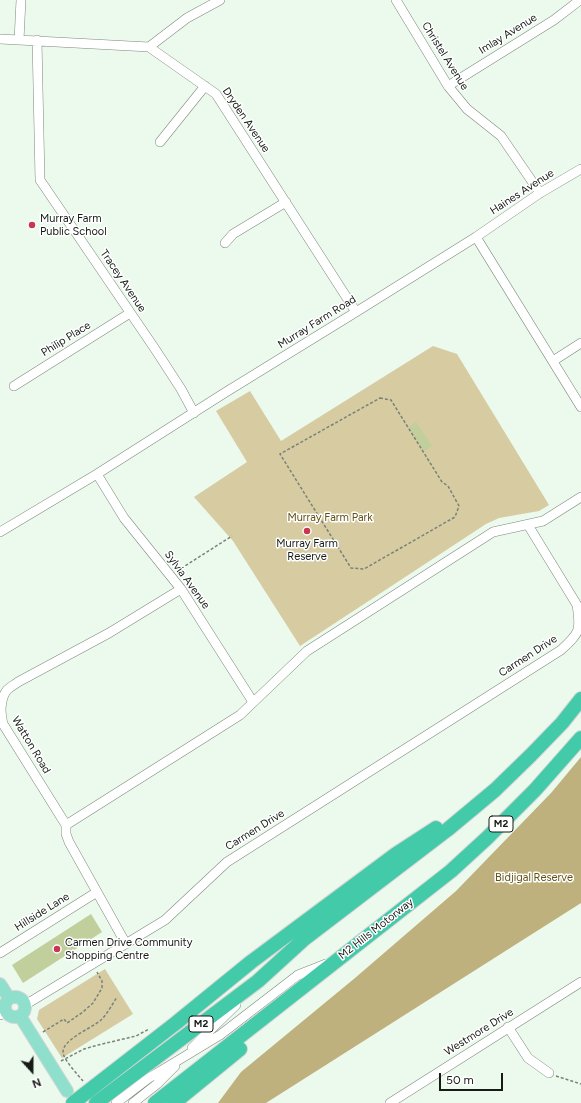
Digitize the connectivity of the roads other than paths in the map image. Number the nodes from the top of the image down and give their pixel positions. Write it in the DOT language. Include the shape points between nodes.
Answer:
graph roads {
  1 [pos="21,0"];
  2 [pos="220,0"];
  3 [pos="396,0"];
  4 [pos="580,0"];
  5 [pos="0,39"];
  6 [pos="19,40"];
  7 [pos="37,40"];
  8 [pos="149,47"];
  9 [pos="205,86"];
  10 [pos="448,86"];
  11 [pos="160,142"];
  12 [pos="581,169"];
  13 [pos="540,193"];
  14 [pos="286,202"];
  15 [pos="476,237"];
  16 [pos="225,243"];
  17 [pos="356,312"];
  18 [pos="130,313"];
  19 [pos="581,344"];
  20 [pos="553,361"];
  21 [pos="14,386"];
  22 [pos="581,407"];
  23 [pos="194,413"];
  24 [pos="98,474"];
  25 [pos="581,497"];
  26 [pos="528,525"];
  27 [pos="0,532"];
  28 [pos="181,589"];
  29 [pos="581,699"];
  30 [pos="253,702"];
  31 [pos="581,738"];
  32 [pos="495,790"];
  33 [pos="66,825"];
  34 [pos="97,892"];
  35 [pos="413,901"];
  36 [pos="303,940"];
  37 [pos="126,944"];
  38 [pos="0,953"];
  39 [pos="336,960"];
  40 [pos="581,982"];
  41 [pos="0,984"];
  42 [pos="9,998"];
  43 [pos="23,1011"];
  44 [pos="3,1013"];
  45 [pos="508,1027"];
  46 [pos="184,1056"];
  47 [pos="549,1073"];
  48 [pos="70,1097"];
  49 [pos="96,1103"];
  50 [pos="116,1103"];
  51 [pos="133,1103"];
  52 [pos="155,1103"];
  53 [pos="174,1103"];
  54 [pos="390,1103"];
  1 -- 6 [label="street"];
  2 -- 8 [label="street" via="187,18"];
  3 -- 10 [label="street, Christel Avenue"];
  4 -- 10 [label="street, Imlay Avenue" via="554,20"];
  5 -- 6 [label="street"];
  6 -- 7 [label="street"];
  7 -- 8 [label="street"];
  7 -- 18 [label="street, Tracey Avenue" via="40,180"];
  8 -- 9 [label="street, Dryden Avenue"];
  9 -- 11 [label="street"];
  9 -- 14 [label="street, Dryden Avenue" via="216,94"];
  10 -- 13 [label="street, Christel Avenue" via="467,110 501,136"];
  12 -- 13 [label="street, Haines Avenue"];
  13 -- 15 [label="street, Haines Avenue"];
  14 -- 16 [label="street" via="233,234"];
  14 -- 17 [label="street, Dryden Avenue"];
  15 -- 17 [label="street, Murray Farm Road"];
  15 -- 20 [label="street"];
  17 -- 23 [label="street, Murray Farm Road"];
  18 -- 21 [label="street, Philip Place"];
  18 -- 23 [label="street, Tracey Avenue"];
  19 -- 20 [label="street"];
  20 -- 22 [label="street"];
  23 -- 24 [label="street, Murray Farm Road"];
  24 -- 27 [label="street, Murray Farm Road"];
  24 -- 28 [label="street, Sylvia Avenue" via="124,518"];
  25 -- 26 [label="street" via="543,521"];
  26 -- 30 [label="street" via="493,532 307,651"];
  26 -- 37 [label="street, Carmen Drive" via="577,605 580,629 572,640 561,650 227,862 165,920"];
  28 -- 30 [label="street, Sylvia Avenue"];
  28 -- 33 [label="street, Watton Road" via="109,633 18,682 4,695 1,715 3,724"];
  29 -- 32 [label="highway, M2" via="531,755"];
  30 -- 33 [label="street" via="240,714"];
  31 -- 35 [label="highway, M2 Hills Motorway / M2" via="535,790 487,838"];
  32 -- 36 [label="highway, M2"];
  32 -- 48 [label="highway, M2" via="396,854 251,962 176,1023"];
  33 -- 34 [label="street, Watton Road" via="69,842"];
  34 -- 37 [label="street, Watton Road"];
  34 -- 38 [label="street, Hillside Lane"];
  35 -- 39 [label="highway, M2 Hills Motorway / M2"];
  35 -- 53 [label="highway, M2" via="388,931"];
  36 -- 46 [label="street, M2"];
  36 -- 49 [label="highway, M2" via="258,981"];
  37 -- 43 [label="street, Carmen Drive"];
  39 -- 46 [label="street, M2" via="298,975 220,1035"];
  39 -- 52 [label="highway, M2 Hills Motorway / M2"];
  40 -- 45 [label="street, Westmore Drive"];
  41 -- 42 [label="main road"];
  42 -- 43 [label="main road" via="18,997 24,1001"];
  42 -- 44 [label="main road"];
  43 -- 44 [label="main road" via="12,1017"];
  43 -- 48 [label="main road"];
  45 -- 47 [label="street" via="528,1058"];
  45 -- 54 [label="street, Westmore Drive"];
  46 -- 50 [label="street, M2"];
  46 -- 51 [label="street, M2" via="157,1084"];
}
